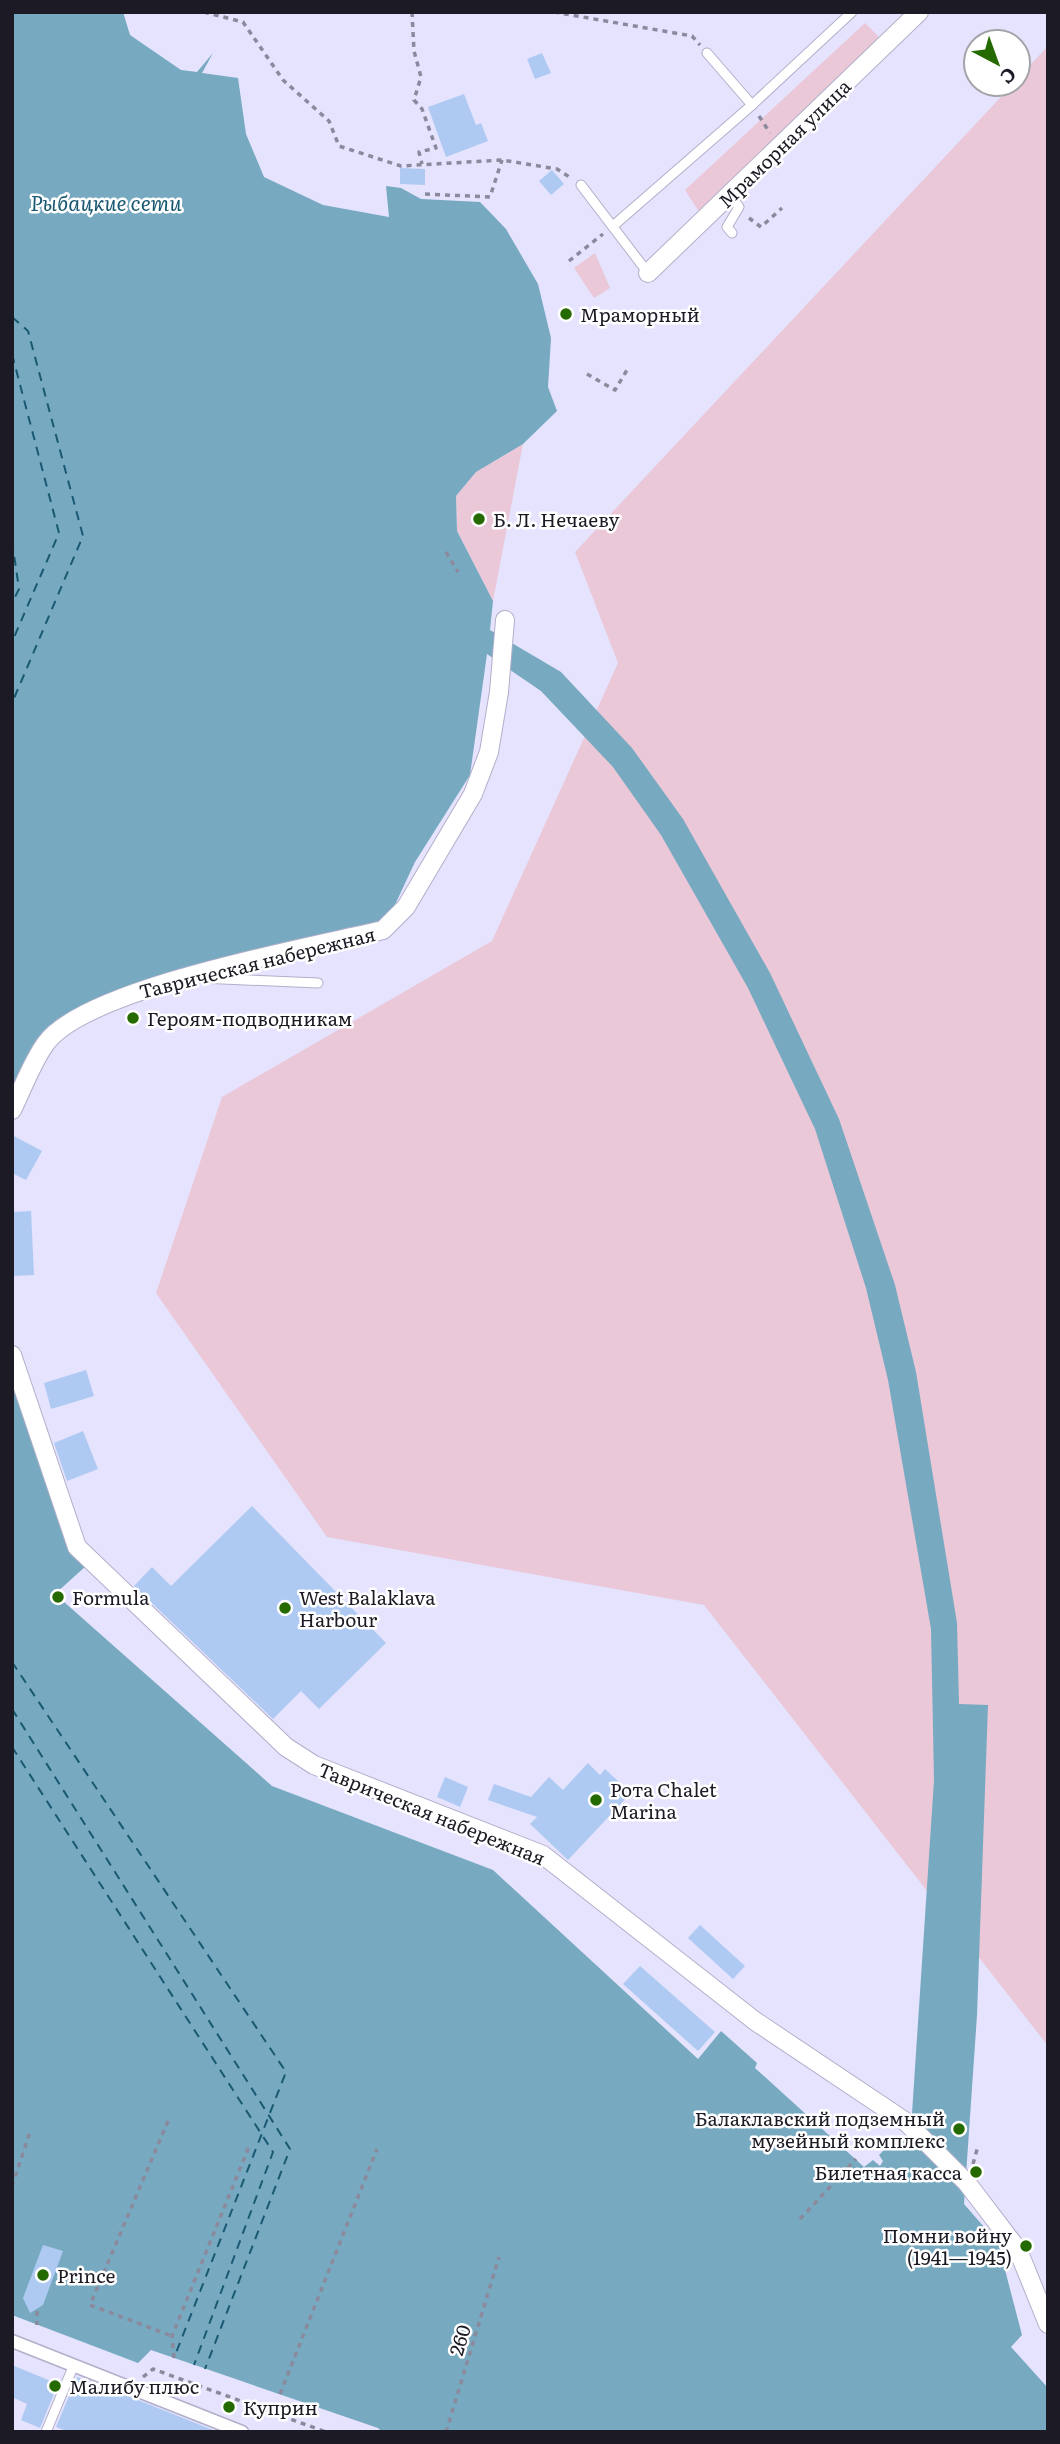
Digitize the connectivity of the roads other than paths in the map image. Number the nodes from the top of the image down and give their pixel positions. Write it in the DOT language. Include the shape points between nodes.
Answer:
graph roads {
  1 [pos="852,12"];
  2 [pos="919,12"];
  3 [pos="707,53"];
  4 [pos="752,105"];
  5 [pos="581,186"];
  6 [pos="730,195"];
  7 [pos="613,226"];
  8 [pos="732,233"];
  9 [pos="649,273"];
  10 [pos="505,620"];
  11 [pos="186,978"];
  12 [pos="318,983"];
  13 [pos="12,1110"];
  14 [pos="12,1355"];
  15 [pos="1048,2324"];
  16 [pos="12,2342"];
  17 [pos="73,2367"];
  18 [pos="46,2432"];
  19 [pos="242,2432"];
  1 -- 4 [label="lane"];
  2 -- 6 [label="street, Мраморная улица"];
  3 -- 4 [label="lane"];
  4 -- 7 [label="lane"];
  5 -- 7 [label="lane"];
  6 -- 8 [label="lane" via="739,207 727,227"];
  6 -- 9 [label="street, Мраморная улица"];
  7 -- 9 [label="lane"];
  10 -- 11 [label="street, Таврическая набережная" via="489,752 473,794 406,907 383,930"];
  11 -- 12 [label="lane"];
  11 -- 13 [label="street, Таврическая набережная" via="134,993 75,1018 47,1042"];
  14 -- 15 [label="street, Таврическая набережная" via="77,1547 286,1746 314,1765 543,1855 755,2021 906,2122 967,2183 1018,2250"];
  16 -- 17 [label="street"];
  17 -- 18 [label="lane"];
  17 -- 19 [label="street"];
}
